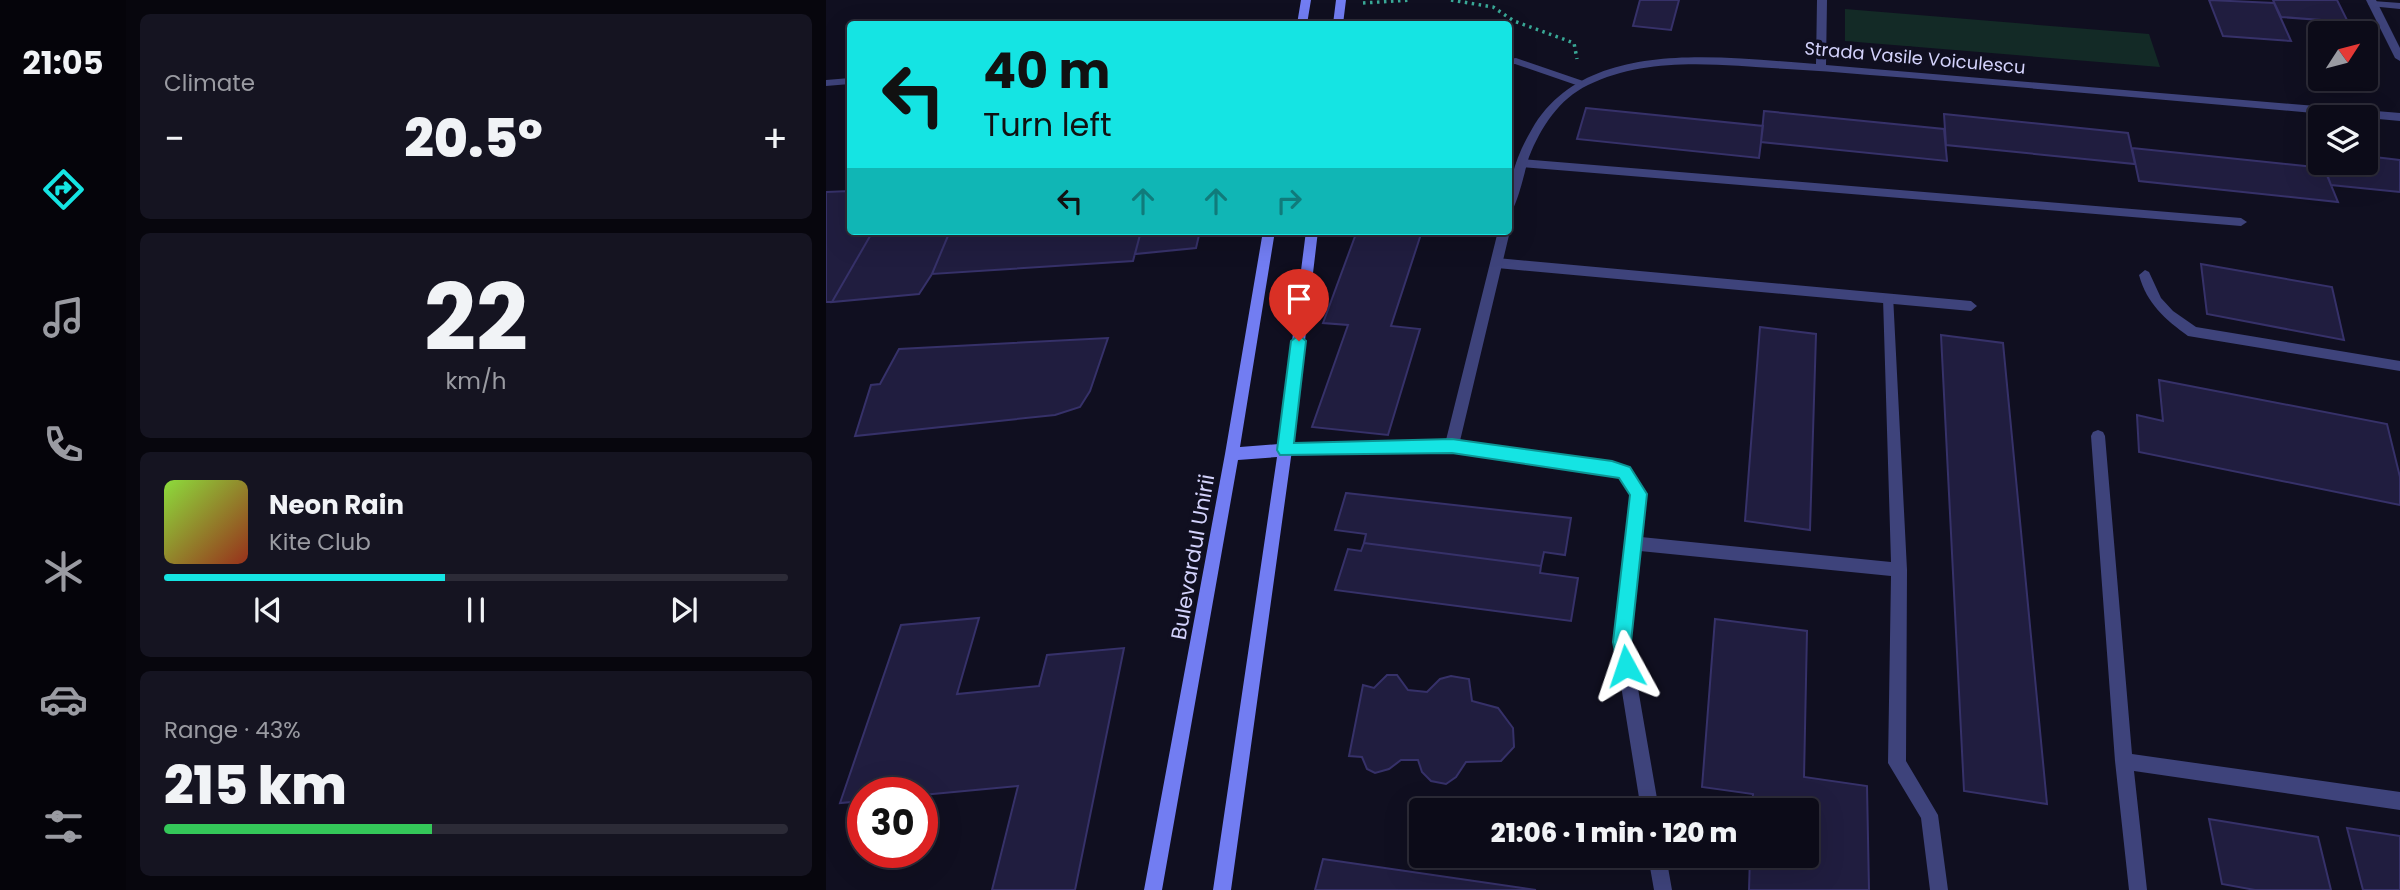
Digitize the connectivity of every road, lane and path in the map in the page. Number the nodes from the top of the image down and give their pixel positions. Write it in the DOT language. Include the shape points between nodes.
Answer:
graph roads {
  1 [pos="1306,0"];
  2 [pos="1341,0"];
  3 [pos="1411,0"];
  4 [pos="1451,0"];
  5 [pos="1822,0"];
  6 [pos="2372,2"];
  7 [pos="1357,3"];
  8 [pos="2400,6"];
  9 [pos="1302,21"];
  10 [pos="1338,21"];
  11 [pos="2400,58"];
  12 [pos="1512,62"];
  13 [pos="1821,68"];
  14 [pos="847,81"];
  15 [pos="826,83"];
  16 [pos="1582,84"];
  17 [pos="2400,117"];
  18 [pos="1522,163"];
  19 [pos="1512,197"];
  20 [pos="2241,222"];
  21 [pos="1268,235"];
  22 [pos="1312,235"];
  23 [pos="1503,235"];
  24 [pos="1497,263"];
  25 [pos="2145,275"];
  26 [pos="1889,298"];
  27 [pos="1970,306"];
  28 [pos="2400,366"];
  29 [pos="2098,436"];
  30 [pos="1452,446"];
  31 [pos="1285,450"];
  32 [pos="1232,454"];
  33 [pos="1631,543"];
  34 [pos="1899,570"];
  35 [pos="2124,761"];
  36 [pos="1648,798"];
  37 [pos="2400,801"];
  38 [pos="1659,868"];
  39 [pos="1153,890"];
  40 [pos="1222,890"];
  41 [pos="1663,890"];
  42 [pos="1939,890"];
  43 [pos="2138,890"];
  1 -- 9 [label="main road"];
  2 -- 10 [label="main road"];
  3 -- 7 [label="path"];
  4 -- 16 [label="path" via="1493,7 1514,21 1574,43"];
  5 -- 13 [label="street"];
  6 -- 8 [label="street"];
  6 -- 11 [label="street"];
  12 -- 16 [label="street"];
  13 -- 16 [label="street, Strada Vasile Voiculescu" via="1686,62 1644,65"];
  13 -- 17 [label="street, Strada Vasile Voiculescu"];
  14 -- 15 [label="street"];
  16 -- 18 [label="street, Strada Vasile Voiculescu" via="1558,100 1537,127"];
  18 -- 19 [label="street, Strada Vasile Voiculescu"];
  18 -- 20 [label="street"];
  21 -- 32 [label="main road, Bulevardul Unirii"];
  22 -- 31 [label="main road"];
  23 -- 24 [label="street"];
  24 -- 26 [label="street"];
  24 -- 30 [label="street"];
  25 -- 28 [label="street" via="2149,294 2167,315 2193,332"];
  26 -- 27 [label="street"];
  26 -- 34 [label="street"];
  29 -- 35 [label="street"];
  30 -- 31 [label="street"];
  30 -- 33 [label="street" via="1625,472 1639,494"];
  31 -- 32 [label="main road"];
  31 -- 40 [label="main road"];
  32 -- 39 [label="main road, Bulevardul Unirii"];
  33 -- 34 [label="street"];
  33 -- 36 [label="street" via="1622,642"];
  34 -- 42 [label="street" via="1898,763 1929,816"];
  35 -- 37 [label="street"];
  35 -- 43 [label="street"];
  38 -- 41 [label="street"];
}
